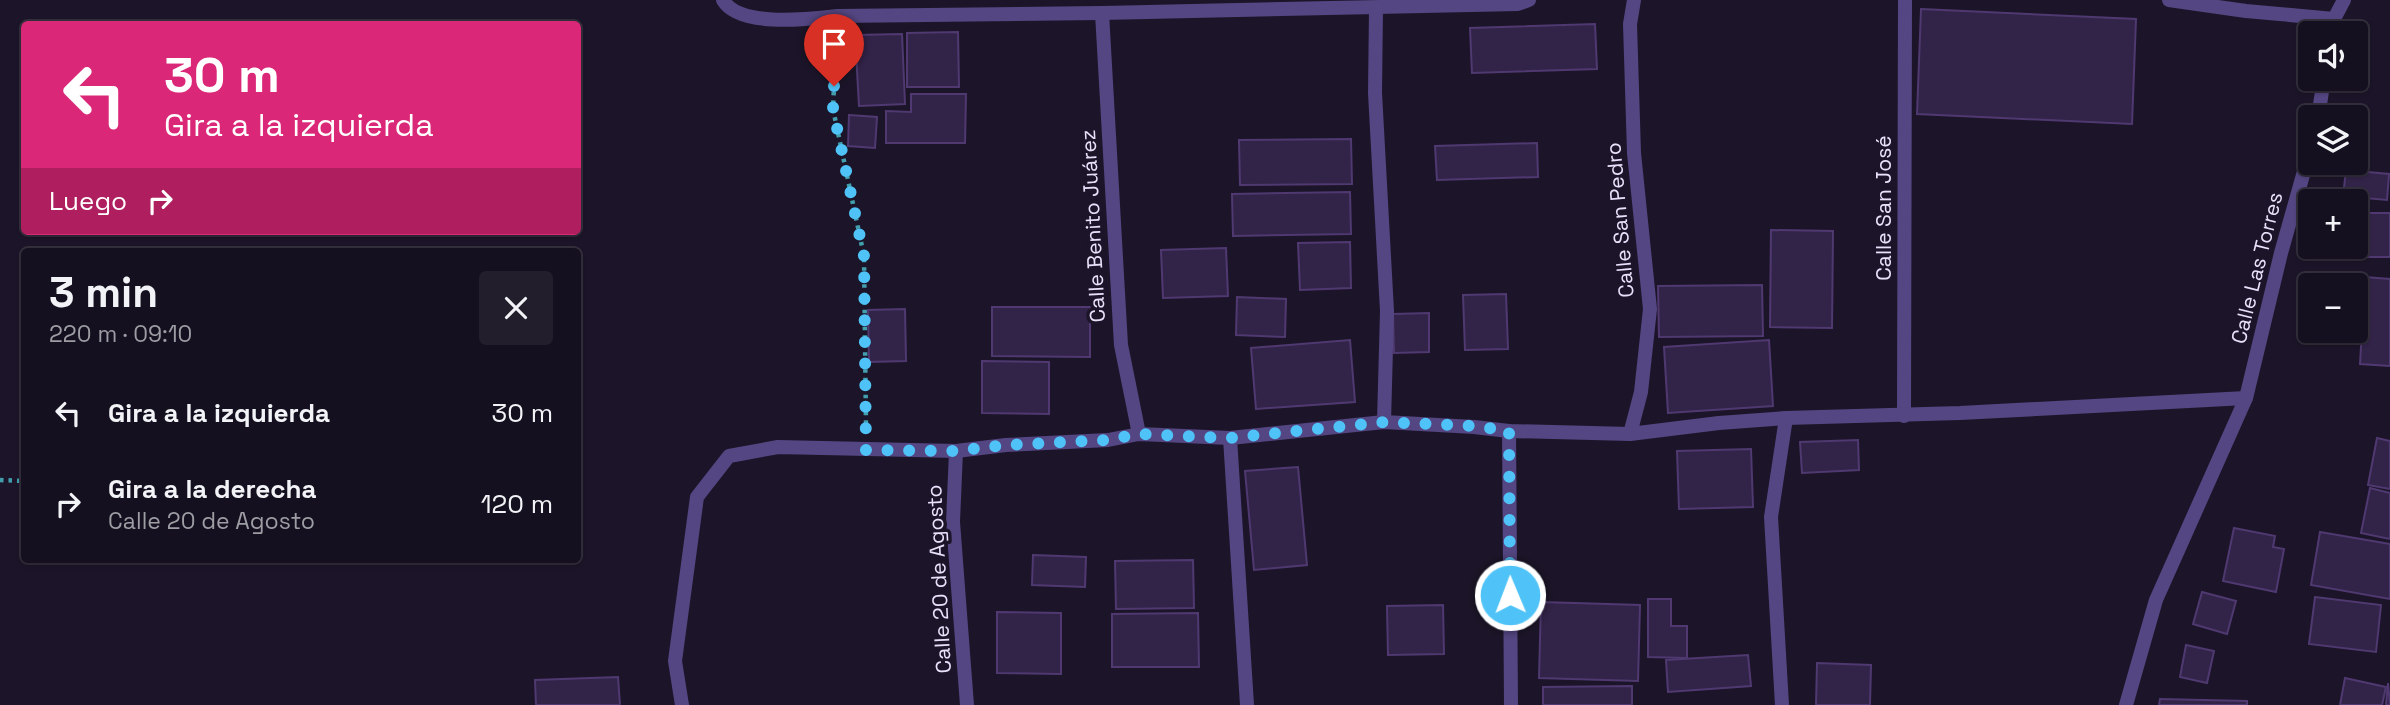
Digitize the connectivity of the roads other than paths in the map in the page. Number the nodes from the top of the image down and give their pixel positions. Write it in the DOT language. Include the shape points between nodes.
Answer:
graph roads {
  1 [pos="1529,0"];
  2 [pos="1634,0"];
  3 [pos="1905,0"];
  4 [pos="2169,0"];
  5 [pos="2344,0"];
  6 [pos="725,4"];
  7 [pos="1376,8"];
  8 [pos="1102,13"];
  9 [pos="2304,21"];
  10 [pos="2335,21"];
  11 [pos="2303,175"];
  12 [pos="2246,398"];
  13 [pos="1904,416"];
  14 [pos="1786,418"];
  15 [pos="1384,422"];
  16 [pos="1509,431"];
  17 [pos="1139,434"];
  18 [pos="1630,434"];
  19 [pos="1230,438"];
  20 [pos="956,451"];
  21 [pos="682,705"];
  22 [pos="967,705"];
  23 [pos="1247,705"];
  24 [pos="1511,705"];
  25 [pos="1782,705"];
  26 [pos="2126,705"];
  1 -- 7 [label="street"];
  2 -- 18 [label="street, Calle San Pedro" via="1630,24 1634,153 1650,309 1641,391"];
  3 -- 13 [label="street, Calle San José"];
  4 -- 9 [label="street"];
  5 -- 10 [label="street"];
  6 -- 8 [label="street" via="757,19"];
  7 -- 8 [label="street"];
  7 -- 15 [label="street" via="1375,93 1387,311"];
  8 -- 17 [label="street, Calle Benito Juárez" via="1121,345"];
  11 -- 12 [label="street, Calle Las Torres"];
  12 -- 13 [label="street"];
  12 -- 26 [label="street, Calle Las Torres" via="2157,600"];
  13 -- 14 [label="street"];
  14 -- 18 [label="street"];
  14 -- 25 [label="street" via="1771,517"];
  15 -- 16 [label="street"];
  15 -- 19 [label="street"];
  16 -- 18 [label="street"];
  16 -- 24 [label="street"];
  17 -- 19 [label="street"];
  17 -- 20 [label="street"];
  19 -- 23 [label="street"];
  20 -- 21 [label="street" via="778,447 729,456 697,497 675,661"];
  20 -- 22 [label="street, Calle 20 de Agosto" via="953,522"];
}
